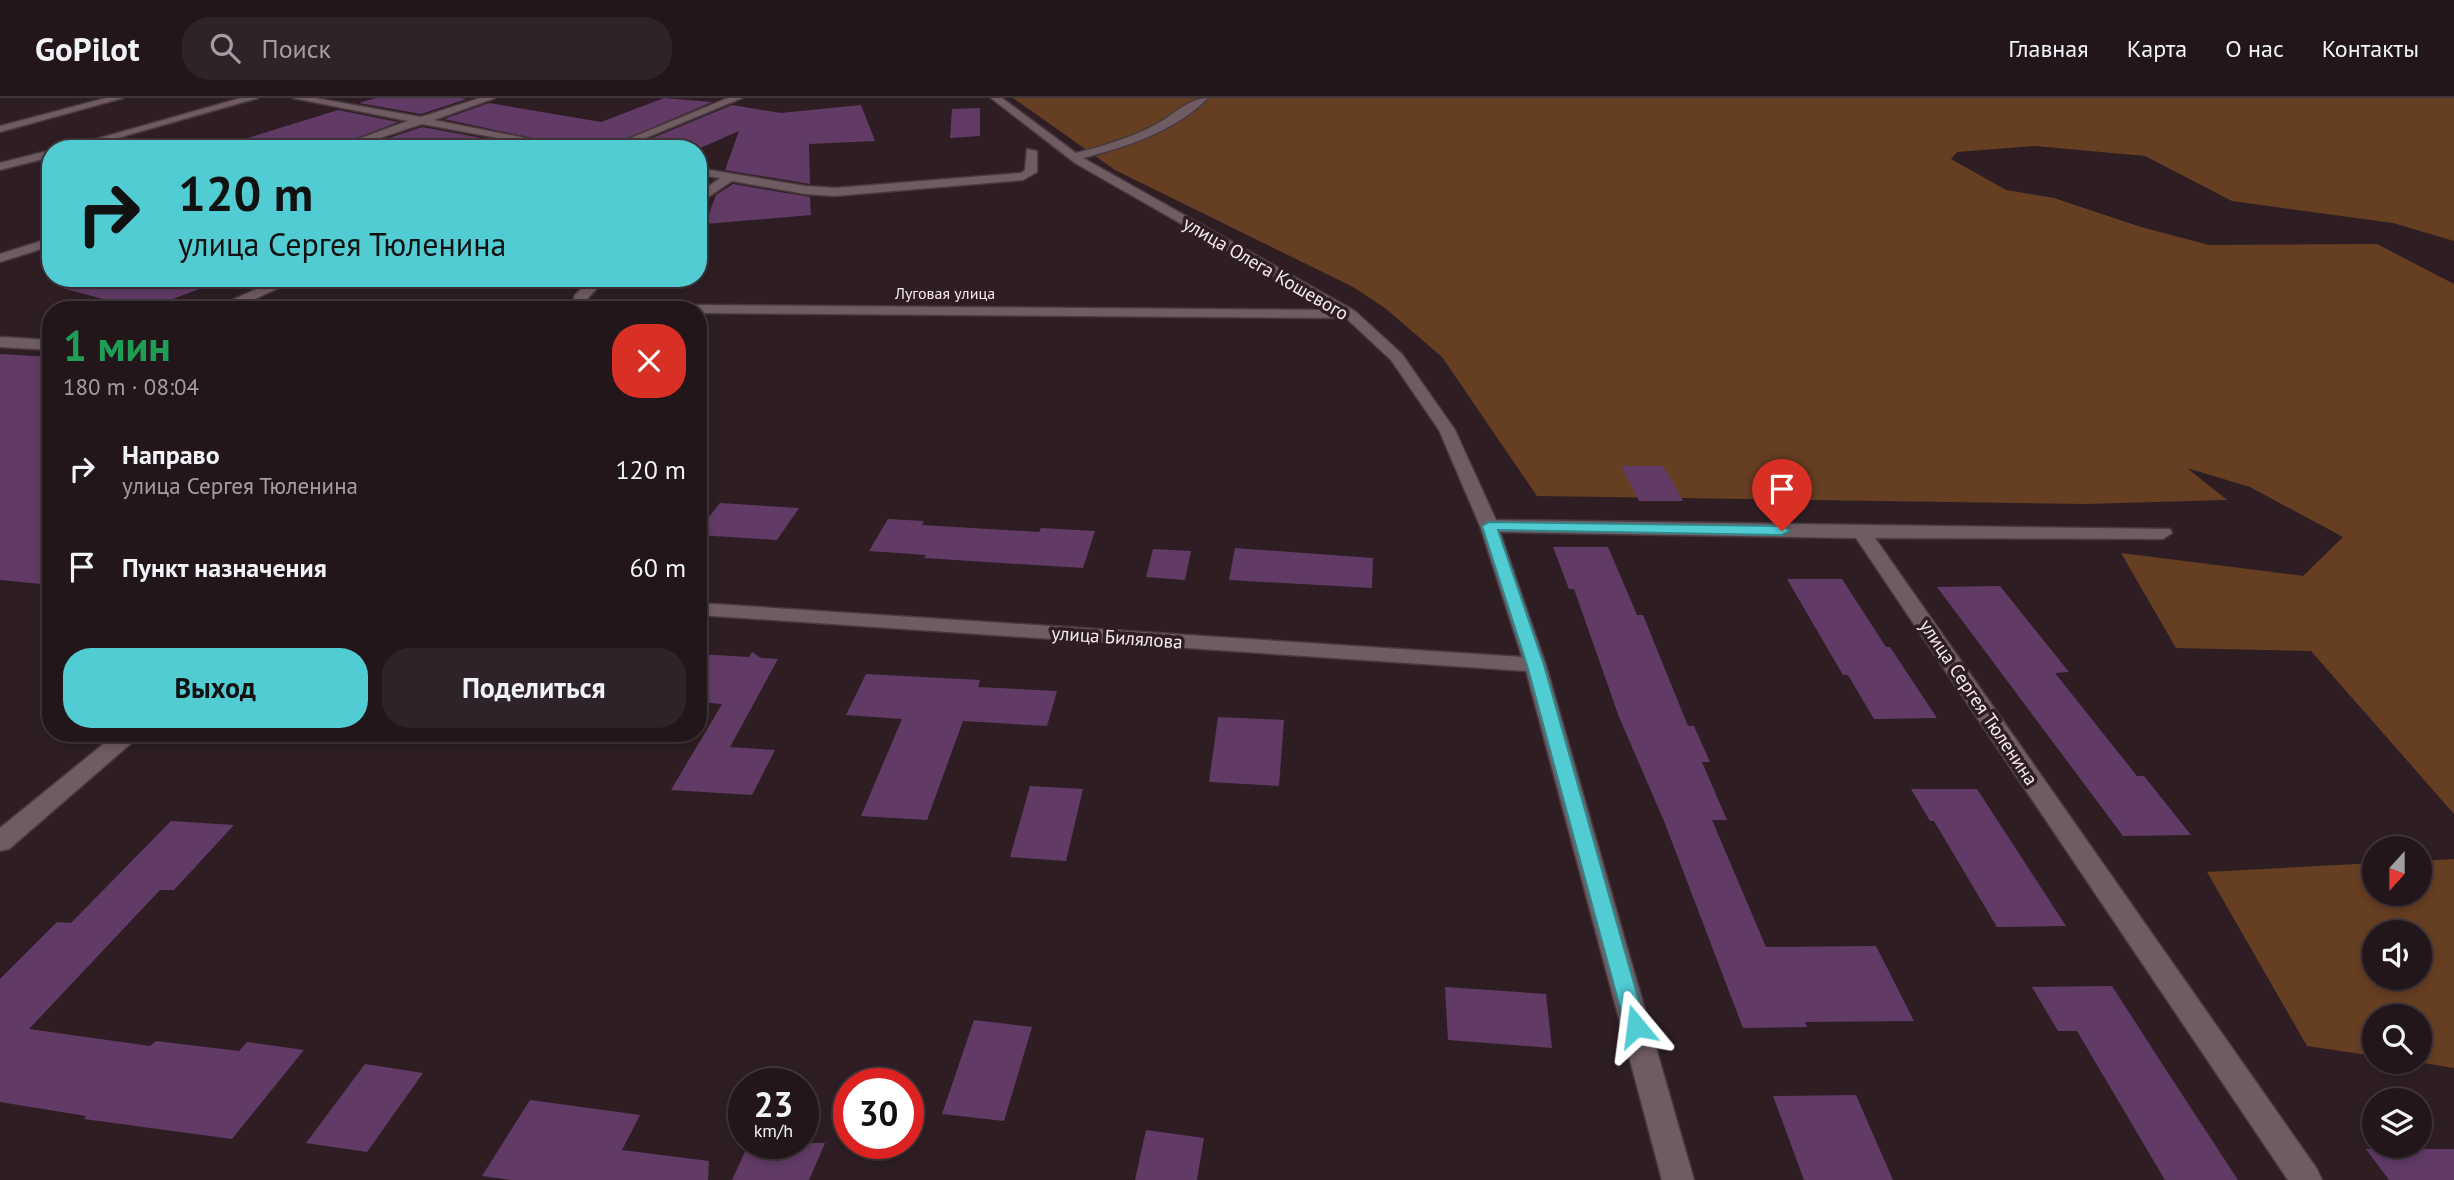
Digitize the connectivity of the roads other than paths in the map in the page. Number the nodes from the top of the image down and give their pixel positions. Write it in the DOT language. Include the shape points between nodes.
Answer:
graph roads {
  1 [pos="118,98"];
  2 [pos="253,98"];
  3 [pos="298,98"];
  4 [pos="490,98"];
  5 [pos="737,98"];
  6 [pos="996,98"];
  7 [pos="1203,98"];
  8 [pos="419,121"];
  9 [pos="0,129"];
  10 [pos="99,140"];
  11 [pos="362,140"];
  12 [pos="526,140"];
  13 [pos="632,140"];
  14 [pos="1031,151"];
  15 [pos="42,155"];
  16 [pos="1074,157"];
  17 [pos="0,167"];
  18 [pos="707,173"];
  19 [pos="729,177"];
  20 [pos="707,193"];
  21 [pos="42,245"];
  22 [pos="0,258"];
  23 [pos="273,287"];
  24 [pos="591,287"];
  25 [pos="239,301"];
  26 [pos="579,301"];
  27 [pos="707,310"];
  28 [pos="1350,314"];
  29 [pos="0,342"];
  30 [pos="42,344"];
  31 [pos="1489,526"];
  32 [pos="1862,532"];
  33 [pos="2163,533"];
  34 [pos="707,610"];
  35 [pos="1535,665"];
  36 [pos="121,742"];
  37 [pos="0,842"];
  38 [pos="1678,1180"];
  39 [pos="2306,1180"];
  1 -- 9 [label="street"];
  2 -- 10 [label="street"];
  3 -- 8 [label="street"];
  4 -- 8 [label="street"];
  5 -- 13 [label="street"];
  6 -- 16 [label="street, улица Олега Кошевого"];
  7 -- 16 [label="street" via="1183,115 1117,147"];
  8 -- 11 [label="street"];
  8 -- 12 [label="street"];
  14 -- 19 [label="street" via="1031,172 835,192"];
  15 -- 17 [label="street"];
  16 -- 28 [label="street, улица Олега Кошевого"];
  18 -- 19 [label="street"];
  19 -- 20 [label="street"];
  21 -- 22 [label="street"];
  23 -- 25 [label="street"];
  24 -- 26 [label="street, Луговая улица"];
  27 -- 28 [label="street, Луговая улица"];
  28 -- 31 [label="street, улица Олега Кошевого" via="1397,357 1447,430"];
  29 -- 30 [label="street"];
  31 -- 32 [label="street"];
  31 -- 35 [label="street, улица Олега Кошевого"];
  32 -- 33 [label="street"];
  32 -- 39 [label="street, улица Сергея Тюленина"];
  34 -- 35 [label="street, улица Билялова"];
  35 -- 38 [label="street, улица Олега Кошевого"];
  36 -- 37 [label="street"];
}
